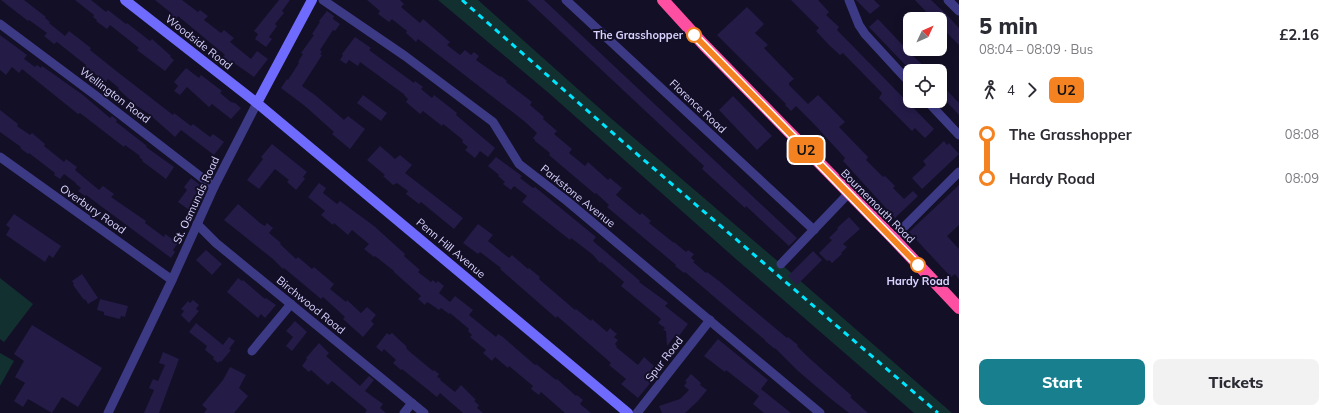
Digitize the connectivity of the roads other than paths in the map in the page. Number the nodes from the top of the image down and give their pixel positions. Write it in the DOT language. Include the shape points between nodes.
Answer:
graph roads {
  1 [pos="125,0"];
  2 [pos="311,0"];
  3 [pos="324,0"];
  4 [pos="566,0"];
  5 [pos="663,0"];
  6 [pos="849,0"];
  7 [pos="948,0"];
  8 [pos="959,11"];
  9 [pos="0,24"];
  10 [pos="903,75"];
  11 [pos="257,103"];
  12 [pos="934,108"];
  13 [pos="959,135"];
  14 [pos="0,157"];
  15 [pos="959,172"];
  16 [pos="214,187"];
  17 [pos="848,194"];
  18 [pos="197,224"];
  19 [pos="814,230"];
  20 [pos="893,238"];
  21 [pos="781,264"];
  22 [pos="172,280"];
  23 [pos="291,304"];
  24 [pos="959,308"];
  25 [pos="710,320"];
  26 [pos="252,351"];
  27 [pos="412,403"];
  28 [pos="108,413"];
  29 [pos="404,413"];
  30 [pos="424,413"];
  31 [pos="628,413"];
  32 [pos="637,413"];
  33 [pos="820,413"];
  1 -- 11 [label="street, Woodside Road"];
  2 -- 11 [label="street, St. Osmunds Road"];
  3 -- 25 [label="street, Parkstone Avenue" via="405,56 493,122 519,164"];
  4 -- 19 [label="street, Florence Road"];
  5 -- 17 [label="highway, Bournemouth Road"];
  6 -- 10 [label="street" via="865,34"];
  7 -- 8 [label="street"];
  9 -- 16 [label="street, Wellington Road"];
  11 -- 16 [label="street, St. Osmunds Road"];
  11 -- 31 [label="street, Penn Hill Avenue"];
  12 -- 13 [label="street"];
  14 -- 22 [label="street, Overbury Road"];
  15 -- 20 [label="street"];
  16 -- 18 [label="street, St. Osmunds Road"];
  17 -- 19 [label="street"];
  17 -- 20 [label="highway, Bournemouth Road"];
  18 -- 22 [label="street, St. Osmunds Road"];
  18 -- 23 [label="street, Birchwood Road" via="216,243"];
  19 -- 21 [label="street"];
  20 -- 24 [label="highway, Bournemouth Road"];
  22 -- 28 [label="street, St. Osmunds Road"];
  23 -- 26 [label="street"];
  23 -- 27 [label="street, Birchwood Road"];
  25 -- 32 [label="street, Spur Road"];
  25 -- 33 [label="street, Parkstone Avenue"];
  27 -- 29 [label="street"];
  27 -- 30 [label="street, Birchwood Road"];
}
